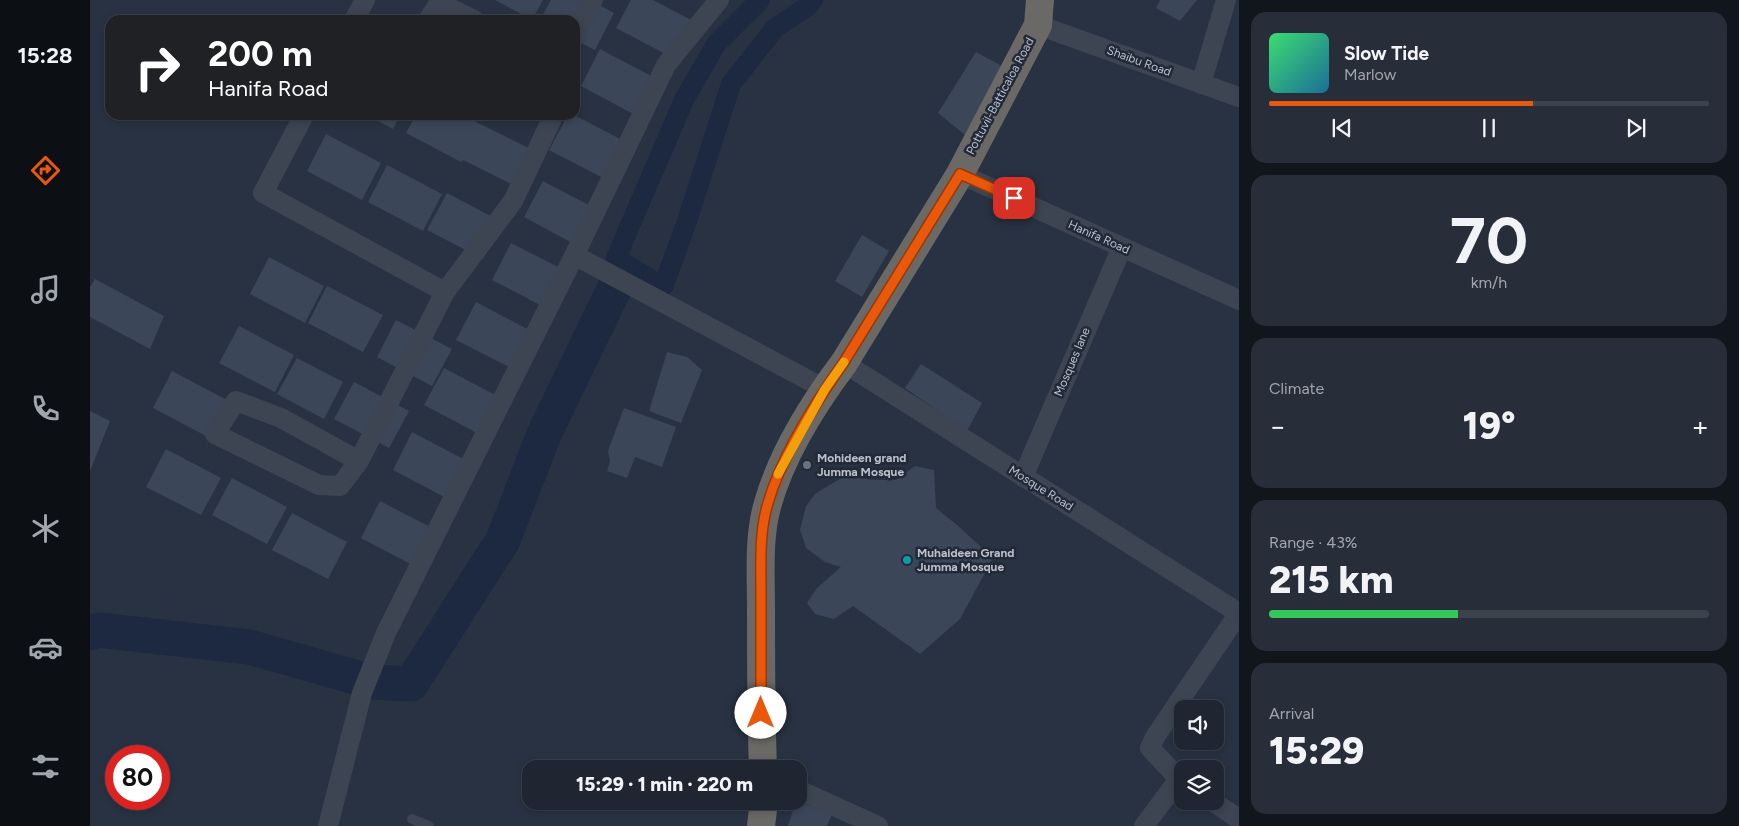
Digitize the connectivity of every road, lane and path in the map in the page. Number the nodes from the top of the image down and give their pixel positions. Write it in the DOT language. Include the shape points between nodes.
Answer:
graph roads {
  1 [pos="365,0"];
  2 [pos="593,0"];
  3 [pos="719,0"];
  4 [pos="1226,0"];
  5 [pos="1039,13"];
  6 [pos="357,15"];
  7 [pos="431,15"];
  8 [pos="463,15"];
  9 [pos="580,26"];
  10 [pos="1201,84"];
  11 [pos="1239,97"];
  12 [pos="301,120"];
  13 [pos="546,120"];
  14 [pos="960,174"];
  15 [pos="1122,247"];
  16 [pos="580,259"];
  17 [pos="445,292"];
  18 [pos="1239,300"];
  19 [pos="844,362"];
  20 [pos="825,389"];
  21 [pos="360,460"];
  22 [pos="1023,477"];
  23 [pos="1239,613"];
  24 [pos="763,760"];
  25 [pos="1174,773"];
  26 [pos="1174,789"];
  27 [pos="807,794"];
  28 [pos="1224,809"];
  29 [pos="763,810"];
  30 [pos="1239,819"];
  31 [pos="412,820"];
  32 [pos="328,826"];
  33 [pos="429,826"];
  34 [pos="761,826"];
  35 [pos="878,826"];
  36 [pos="1144,826"];
  1 -- 6 [label="street"];
  2 -- 9 [label="street"];
  3 -- 16 [label="street" via="666,64"];
  4 -- 10 [label="street"];
  5 -- 10 [label="street, Shaibu Road"];
  5 -- 14 [label="highway, Pottuvil-Batticaloa Road"];
  7 -- 8 [label="street" via="439,4"];
  10 -- 11 [label="street, Shaibu Road"];
  12 -- 17 [label="street" via="263,193"];
  13 -- 17 [label="street" via="512,201"];
  14 -- 15 [label="street, Hanifa Road"];
  14 -- 19 [label="highway, Pottuvil-Batticaloa Road"];
  15 -- 18 [label="street, Hanifa Road"];
  15 -- 22 [label="street, Mosques lane"];
  16 -- 20 [label="street"];
  16 -- 32 [label="street" via="386,633 362,693"];
  17 -- 21 [label="street"];
  19 -- 20 [label="highway, Pottuvil-Batticaloa Road"];
  19 -- 22 [label="street, Mosque Road"];
  20 -- 24 [label="highway, Pottuvil-Batticaloa Road" via="777,475 764,520 761,561"];
  21 -- 21 [label="street" via="281,418 236,401 216,434 319,485 340,486"];
  22 -- 23 [label="street, Mosque Road"];
  23 -- 25 [label="street" via="1150,748"];
  26 -- 36 [label="street"];
  27 -- 35 [label="street"];
  28 -- 30 [label="street"];
  29 -- 34 [label="highway"];
  31 -- 33 [label="lane"];
}
